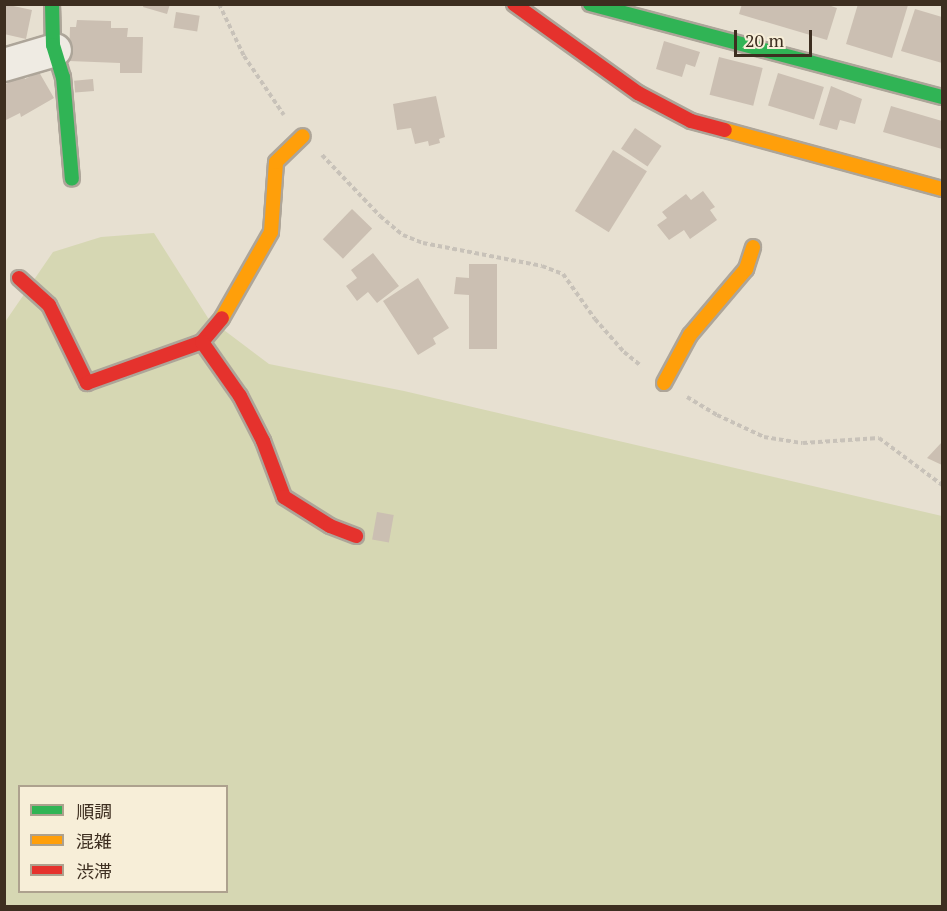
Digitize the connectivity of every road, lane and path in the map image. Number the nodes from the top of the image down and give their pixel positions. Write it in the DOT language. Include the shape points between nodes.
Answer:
graph roads {
  1 [pos="52,4"];
  2 [pos="219,4"];
  3 [pos="514,4"];
  4 [pos="590,4"];
  5 [pos="55,50"];
  6 [pos="4,65"];
  7 [pos="942,97"];
  8 [pos="303,136"];
  9 [pos="72,179"];
  10 [pos="942,189"];
  11 [pos="753,247"];
  12 [pos="19,278"];
  13 [pos="202,342"];
  14 [pos="664,383"];
  15 [pos="942,485"];
  16 [pos="357,536"];
  1 -- 5 [label="street"];
  2 -- 8 [label="path" via="244,56 287,120"];
  3 -- 10 [label="street" via="638,93 691,121"];
  4 -- 7 [label="street"];
  5 -- 6 [label="street"];
  5 -- 9 [label="street" via="63,77"];
  8 -- 13 [label="street" via="276,162 270,232 225,315"];
  8 -- 14 [label="path" via="403,235 423,243 542,266 563,274 624,352"];
  11 -- 14 [label="street" via="747,269 690,335"];
  12 -- 13 [label="street" via="49,305 87,383"];
  13 -- 16 [label="street" via="240,396 263,441 284,497 330,526"];
  14 -- 15 [label="path" via="764,437 802,443 879,438"];
}
